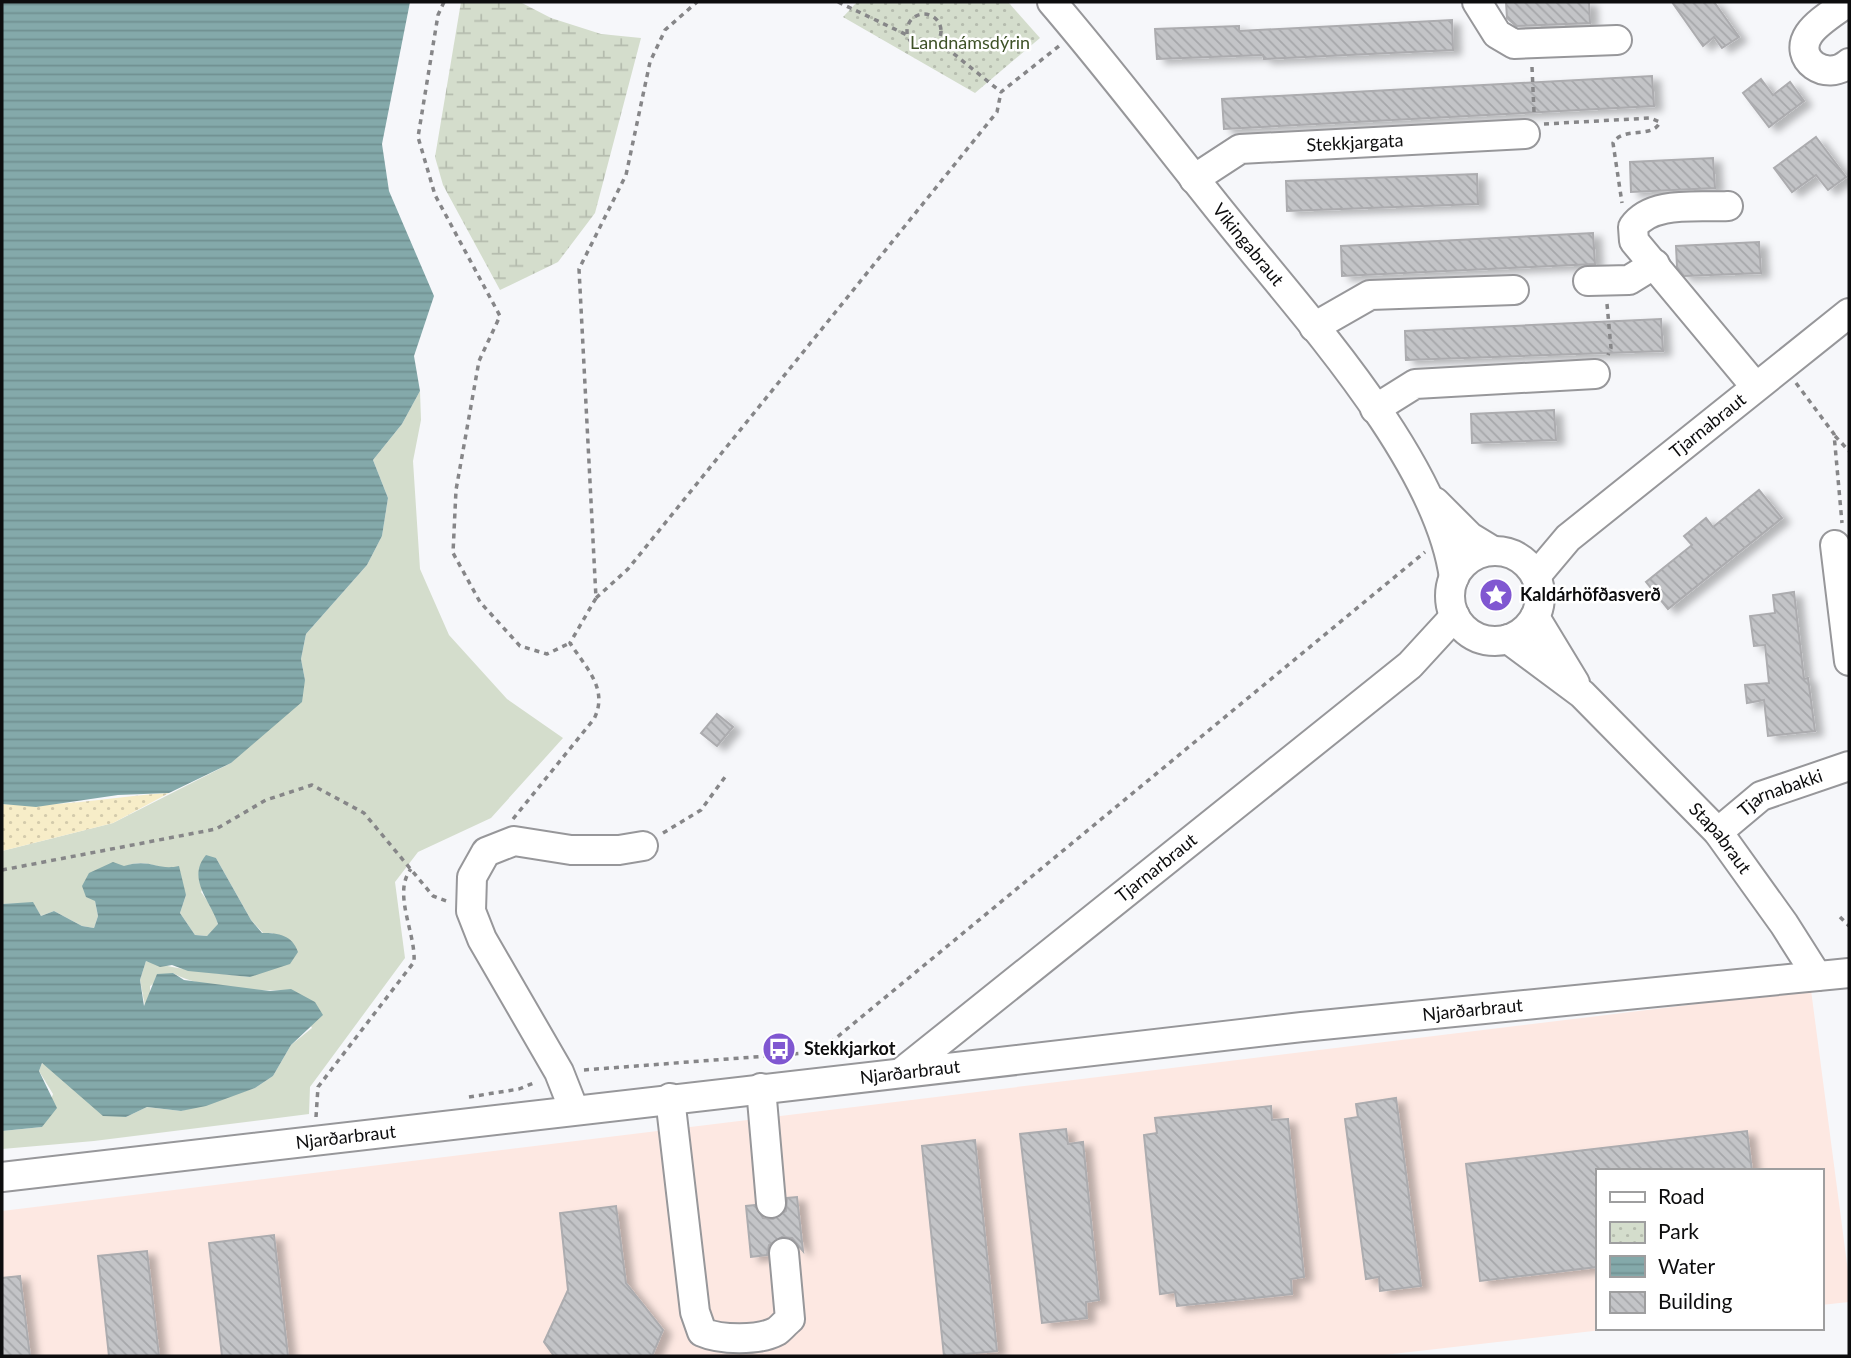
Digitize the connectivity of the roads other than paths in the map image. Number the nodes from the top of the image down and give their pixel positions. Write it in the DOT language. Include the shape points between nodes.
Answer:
graph roads {
  1 [pos="1476,2"];
  2 [pos="1848,2"];
  3 [pos="1056,3"];
  4 [pos="1617,40"];
  5 [pos="1849,63"];
  6 [pos="1525,134"];
  7 [pos="1194,179"];
  8 [pos="1728,206"];
  9 [pos="1655,264"];
  10 [pos="1596,281"];
  11 [pos="1514,290"];
  12 [pos="1849,313"];
  13 [pos="1314,327"];
  14 [pos="1595,374"];
  15 [pos="1755,386"];
  16 [pos="1375,409"];
  17 [pos="1430,498"];
  18 [pos="1835,545"];
  19 [pos="1515,561"];
  20 [pos="1454,578"];
  21 [pos="1535,617"];
  22 [pos="1464,626"];
  23 [pos="1508,639"];
  24 [pos="1849,661"];
  25 [pos="1582,694"];
  26 [pos="1849,766"];
  27 [pos="1718,832"];
  28 [pos="643,846"];
  29 [pos="1849,973"];
  30 [pos="1817,976"];
  31 [pos="902,1072"];
  32 [pos="761,1088"];
  33 [pos="670,1098"];
  34 [pos="575,1110"];
  35 [pos="2,1177"];
  36 [pos="771,1203"];
  37 [pos="784,1253"];
  1 -- 4 [label="street" via="1497,34 1514,44"];
  2 -- 5 [label="street" via="1809,34 1806,49 1811,63 1824,72 1840,71"];
  3 -- 7 [label="street, Vikingabraut"];
  6 -- 7 [label="street, Stekkjargata" via="1240,149"];
  7 -- 13 [label="street, Vikingabraut"];
  8 -- 9 [label="street" via="1654,210 1641,215 1633,227 1634,241"];
  9 -- 10 [label="street" via="1629,280"];
  9 -- 15 [label="street"];
  11 -- 13 [label="street" via="1370,295"];
  12 -- 15 [label="street, Tjarnabraut"];
  13 -- 16 [label="street, Vikingabraut"];
  14 -- 16 [label="street" via="1415,384"];
  15 -- 19 [label="street, Tjarnabraut" via="1568,538"];
  16 -- 17 [label="street, Vikingabraut"];
  17 -- 19 [label="street, Vikingabraut" via="1470,537"];
  17 -- 20 [label="street, Vikingabraut"];
  18 -- 24 [label="street"];
  19 -- 20 [label="street" via="1469,559"];
  19 -- 21 [label="street" via="1540,590"];
  20 -- 22 [label="street" via="1451,604"];
  21 -- 23 [label="street"];
  21 -- 25 [label="street, Stapabraut"];
  22 -- 23 [label="street" via="1496,641"];
  22 -- 31 [label="street, Tjarnarbraut"];
  23 -- 25 [label="street, Stapabraut"];
  25 -- 27 [label="street, Stapabraut"];
  26 -- 27 [label="street, Tjarnabakki" via="1761,796"];
  27 -- 30 [label="street, Stapabraut"];
  28 -- 34 [label="street" via="571,850 514,841 486,852 472,877 471,911 482,939 559,1072"];
  29 -- 30 [label="street"];
  30 -- 31 [label="street, Njarðarbraut"];
  31 -- 32 [label="street, Njarðarbraut"];
  32 -- 33 [label="street, Njarðarbraut"];
  32 -- 36 [label="street"];
  33 -- 34 [label="street, Njarðarbraut"];
  33 -- 37 [label="street" via="695,1312 702,1332 716,1338 776,1332 790,1318"];
  34 -- 35 [label="street, Njarðarbraut"];
}
